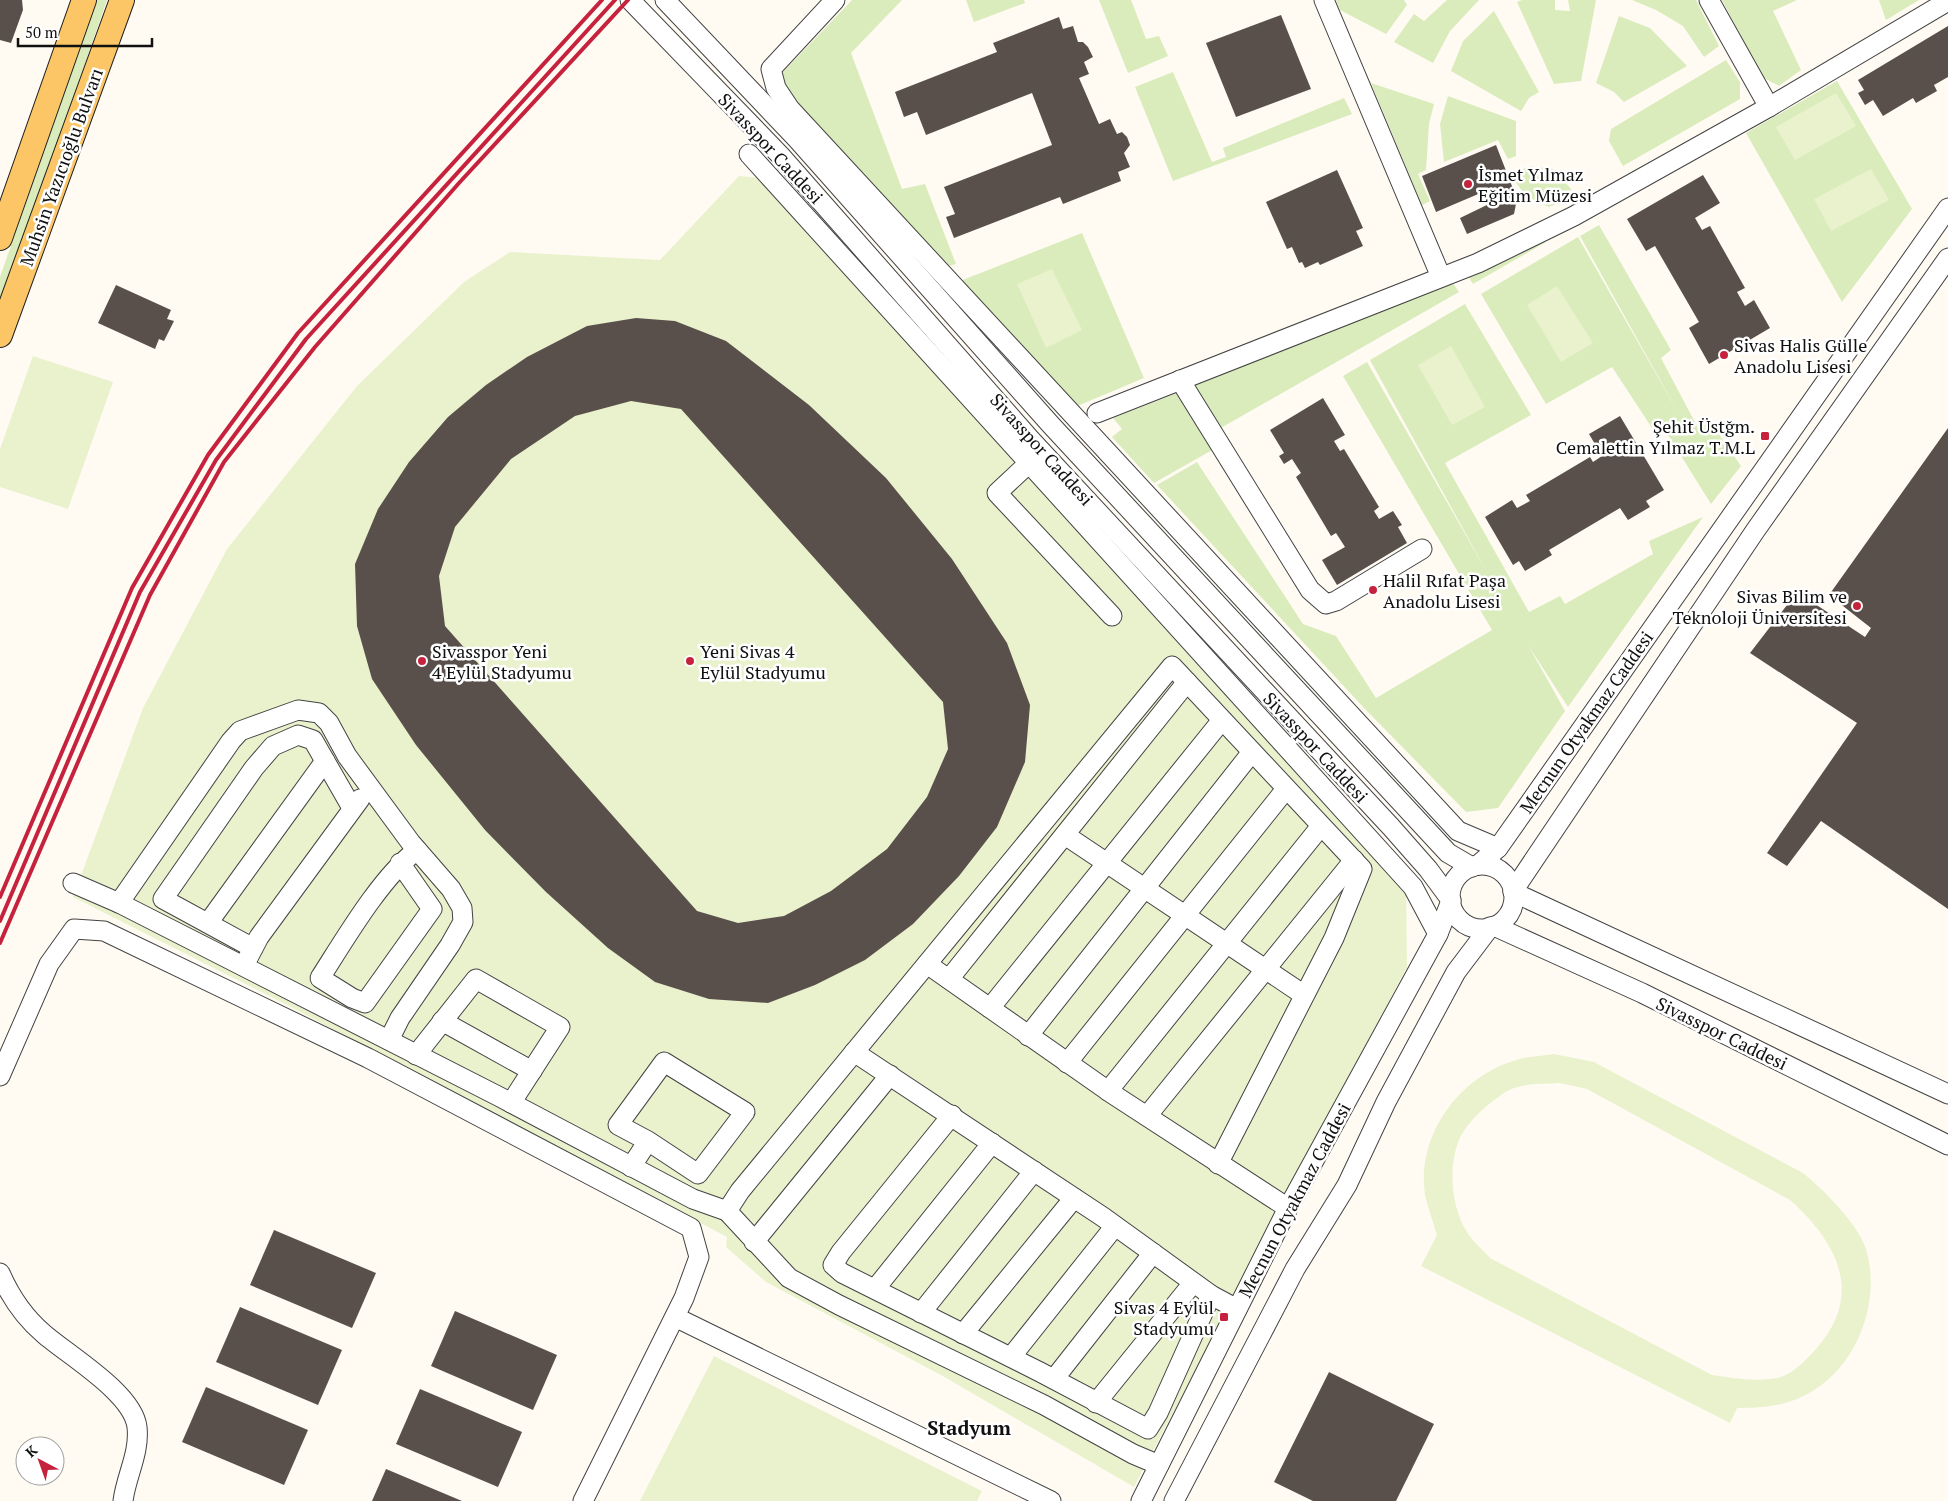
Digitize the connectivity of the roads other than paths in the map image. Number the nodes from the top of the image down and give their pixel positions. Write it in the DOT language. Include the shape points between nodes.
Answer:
graph roads {
  1 [pos="84,0"];
  2 [pos="122,0"];
  3 [pos="630,0"];
  4 [pos="665,0"];
  5 [pos="835,0"];
  6 [pos="1324,0"];
  7 [pos="1709,0"];
  8 [pos="1948,1"];
  9 [pos="1769,107"];
  10 [pos="749,154"];
  11 [pos="1948,208"];
  12 [pos="0,238"];
  13 [pos="1948,258"];
  14 [pos="1441,277"];
  15 [pos="0,334"];
  16 [pos="1180,380"];
  17 [pos="1097,413"];
  18 [pos="1028,464"];
  19 [pos="1422,549"];
  20 [pos="1112,616"];
  21 [pos="1187,682"];
  22 [pos="1222,720"];
  23 [pos="1252,752"];
  24 [pos="325,762"];
  25 [pos="372,788"];
  26 [pos="1286,789"];
  27 [pos="352,808"];
  28 [pos="1321,826"];
  29 [pos="1065,835"];
  30 [pos="1498,848"];
  31 [pos="417,850"];
  32 [pos="1354,860"];
  33 [pos="400,863"];
  34 [pos="1104,864"];
  35 [pos="1475,866"];
  36 [pos="73,883"];
  37 [pos="1144,890"];
  38 [pos="1513,891"];
  39 [pos="1450,901"];
  40 [pos="119,903"];
  41 [pos="1184,917"];
  42 [pos="208,923"];
  43 [pos="1492,926"];
  44 [pos="1438,934"];
  45 [pos="1225,944"];
  46 [pos="253,948"];
  47 [pos="927,964"];
  48 [pos="242,967"];
  49 [pos="1264,970"];
  50 [pos="949,979"];
  51 [pos="1304,996"];
  52 [pos="990,1008"];
  53 [pos="442,1021"];
  54 [pos="1028,1036"];
  55 [pos="388,1040"];
  56 [pos="854,1052"];
  57 [pos="416,1054"];
  58 [pos="1067,1063"];
  59 [pos="532,1071"];
  60 [pos="890,1075"];
  61 [pos="0,1076"];
  62 [pos="1108,1091"];
  63 [pos="1948,1094"];
  64 [pos="511,1103"];
  65 [pos="952,1115"];
  66 [pos="1147,1116"];
  67 [pos="648,1141"];
  68 [pos="992,1142"];
  69 [pos="1948,1145"];
  70 [pos="1218,1164"];
  71 [pos="630,1167"];
  72 [pos="1034,1171"];
  73 [pos="1074,1198"];
  74 [pos="1288,1208"];
  75 [pos="727,1211"];
  76 [pos="1115,1226"];
  77 [pos="754,1242"];
  78 [pos="1153,1253"];
  79 [pos="0,1273"];
  80 [pos="1193,1282"];
  81 [pos="875,1289"];
  82 [pos="1211,1295"];
  83 [pos="1237,1309"];
  84 [pos="921,1313"];
  85 [pos="674,1317"];
  86 [pos="964,1334"];
  87 [pos="1011,1357"];
  88 [pos="1054,1379"];
  89 [pos="1096,1403"];
  90 [pos="1159,1465"];
  91 [pos="124,1501"];
  92 [pos="583,1501"];
  93 [pos="1051,1501"];
  94 [pos="1141,1501"];
  95 [pos="1174,1501"];
  1 -- 12 [label="main road, Muhsin Yazıcıoğlu Bulvarı"];
  2 -- 15 [label="main road, Muhsin Yazıcıoğlu Bulvarı"];
  3 -- 39 [label="street, Sivasspor Caddesi" via="780,156 1031,440 1403,841"];
  4 -- 35 [label="street, Sivasspor Caddesi" via="797,139 1071,447 1448,853"];
  5 -- 30 [label="street" via="771,69 776,88 790,109 1458,831"];
  6 -- 14 [label="street"];
  7 -- 9 [label="street"];
  8 -- 9 [label="street"];
  9 -- 14 [label="street" via="1574,216 1478,263"];
  10 -- 18 [label="street"];
  11 -- 30 [label="street, Mecnun Otyakmaz Caddesi"];
  13 -- 38 [label="street, Mecnun Otyakmaz Caddesi" via="1755,530"];
  14 -- 16 [label="street"];
  16 -- 17 [label="street"];
  16 -- 19 [label="street" via="1310,590 1326,604 1336,602"];
  18 -- 20 [label="street" via="997,493"];
  18 -- 44 [label="street" via="1083,520 1414,887"];
  21 -- 22 [label="street"];
  21 -- 29 [label="street"];
  21 -- 47 [label="street" via="1172,666"];
  22 -- 23 [label="street"];
  22 -- 34 [label="street"];
  23 -- 26 [label="street"];
  23 -- 37 [label="street"];
  24 -- 27 [label="street"];
  24 -- 42 [label="street"];
  24 -- 42 [label="street" via="313,740 298,735 273,746 254,768 163,899"];
  25 -- 27 [label="street"];
  25 -- 31 [label="street"];
  25 -- 40 [label="street" via="319,713 298,710 240,731"];
  26 -- 28 [label="street"];
  26 -- 41 [label="street"];
  27 -- 46 [label="street"];
  28 -- 32 [label="street"];
  28 -- 45 [label="street"];
  29 -- 34 [label="street"];
  29 -- 50 [label="street"];
  30 -- 35 [label="street, Mecnun Otyakmaz Caddesi"];
  31 -- 33 [label="street"];
  31 -- 55 [label="street" via="451,889 462,908 463,922"];
  32 -- 49 [label="street"];
  32 -- 51 [label="street" via="1362,869 1334,938"];
  33 -- 33 [label="street" via="320,978 365,1003 432,909"];
  34 -- 37 [label="street"];
  34 -- 52 [label="street"];
  35 -- 38 [label="street" via="1493,867 1510,881"];
  35 -- 39 [label="street" via="1463,871 1456,880"];
  36 -- 40 [label="street"];
  37 -- 41 [label="street"];
  37 -- 54 [label="street"];
  38 -- 43 [label="street" via="1510,912"];
  38 -- 63 [label="street"];
  39 -- 43 [label="street" via="1464,923 1473,927"];
  39 -- 44 [label="street, Mecnun Otyakmaz Caddesi"];
  40 -- 48 [label="street"];
  41 -- 45 [label="street"];
  41 -- 58 [label="street"];
  42 -- 46 [label="street"];
  43 -- 69 [label="street, Sivasspor Caddesi" via="1642,993"];
  43 -- 95 [label="street, Mecnun Otyakmaz Caddesi" via="1456,972 1386,1102 1347,1185 1295,1269"];
  44 -- 74 [label="street, Mecnun Otyakmaz Caddesi"];
  45 -- 49 [label="street"];
  45 -- 62 [label="street"];
  46 -- 48 [label="street"];
  47 -- 50 [label="street"];
  47 -- 56 [label="street"];
  48 -- 55 [label="street"];
  49 -- 51 [label="street"];
  49 -- 66 [label="street"];
  50 -- 52 [label="street"];
  51 -- 70 [label="street"];
  52 -- 54 [label="street"];
  53 -- 57 [label="street"];
  53 -- 59 [label="street"];
  53 -- 59 [label="street" via="476,979 560,1027"];
  54 -- 58 [label="street"];
  55 -- 57 [label="street"];
  56 -- 60 [label="street"];
  56 -- 75 [label="street"];
  57 -- 64 [label="street"];
  58 -- 62 [label="street"];
  59 -- 64 [label="street"];
  60 -- 65 [label="street"];
  60 -- 77 [label="street"];
  61 -- 85 [label="street" via="49,964 74,929 104,931 368,1058 690,1228 699,1257"];
  62 -- 66 [label="street"];
  64 -- 71 [label="street"];
  65 -- 68 [label="street"];
  65 -- 81 [label="street" via="832,1265"];
  66 -- 70 [label="street"];
  67 -- 67 [label="street" via="618,1125 664,1062 745,1112 698,1174"];
  67 -- 71 [label="street"];
  68 -- 72 [label="street"];
  68 -- 81 [label="street"];
  70 -- 74 [label="street"];
  71 -- 75 [label="street" via="693,1199"];
  72 -- 73 [label="street"];
  72 -- 84 [label="street"];
  73 -- 76 [label="street"];
  73 -- 86 [label="street"];
  74 -- 83 [label="street, Mecnun Otyakmaz Caddesi"];
  75 -- 77 [label="street"];
  76 -- 78 [label="street"];
  76 -- 87 [label="street"];
  77 -- 90 [label="street" via="789,1278"];
  78 -- 80 [label="street"];
  78 -- 88 [label="street"];
  79 -- 91 [label="street" via="10,1296 43,1334 124,1400 137,1425 136,1449"];
  80 -- 82 [label="street"];
  80 -- 89 [label="street"];
  81 -- 84 [label="street"];
  82 -- 83 [label="street"];
  82 -- 89 [label="street" via="1148,1429"];
  83 -- 90 [label="street, Mecnun Otyakmaz Caddesi"];
  84 -- 86 [label="street"];
  85 -- 92 [label="street"];
  85 -- 93 [label="street"];
  86 -- 87 [label="street"];
  87 -- 88 [label="street"];
  88 -- 89 [label="street"];
  90 -- 94 [label="street, Mecnun Otyakmaz Caddesi"];
}
